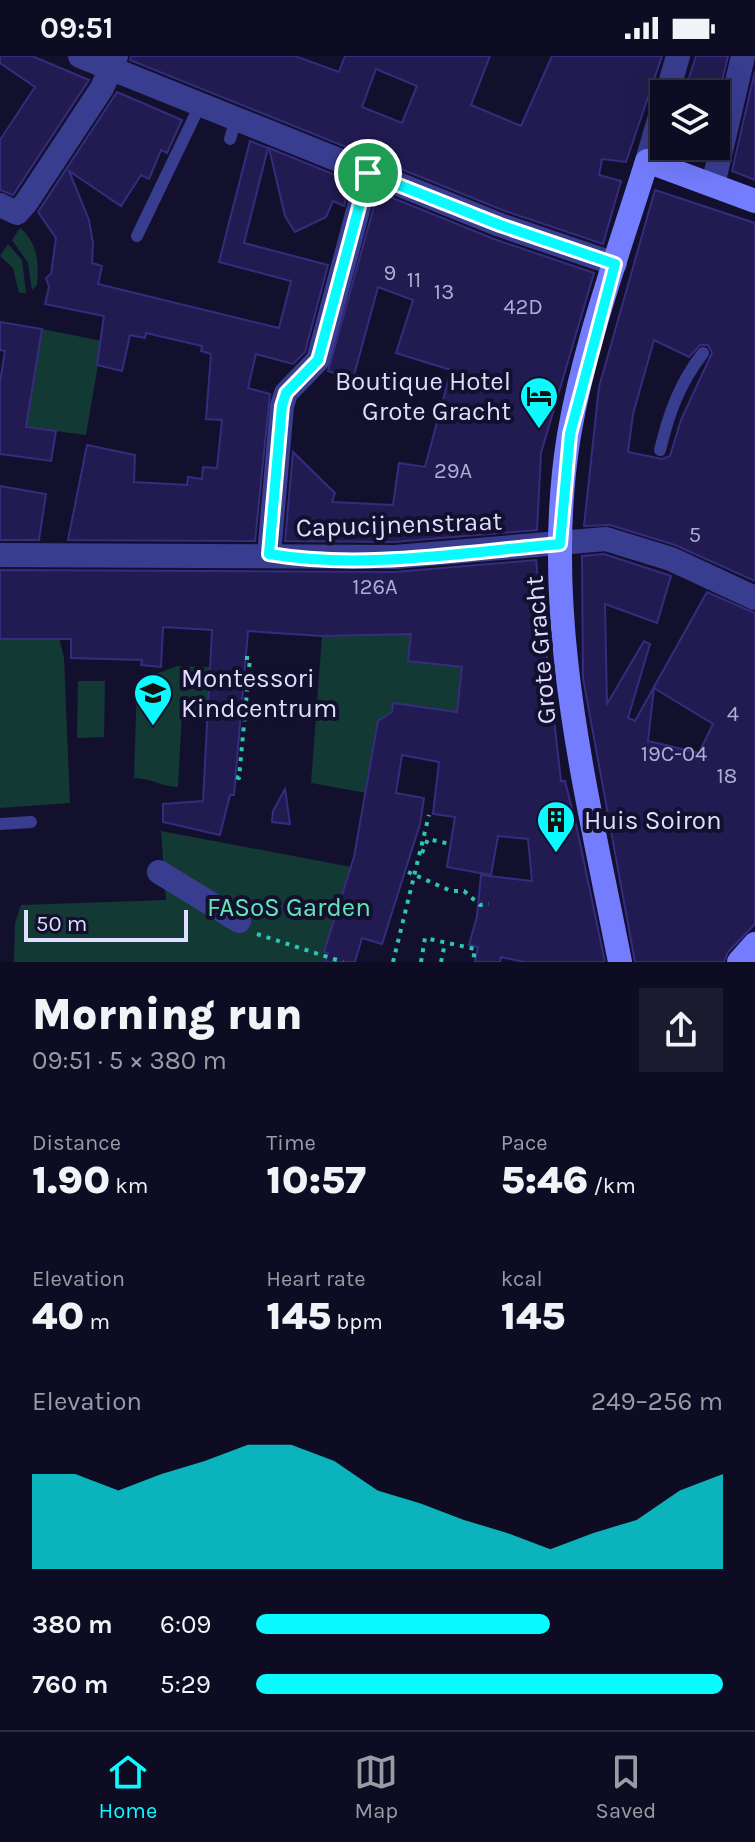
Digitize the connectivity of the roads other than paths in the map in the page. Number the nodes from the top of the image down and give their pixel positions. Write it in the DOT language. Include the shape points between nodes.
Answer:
graph roads {
  1 [pos="80,56"];
  2 [pos="678,56"];
  3 [pos="743,56"];
  4 [pos="113,63"];
  5 [pos="671,80"];
  6 [pos="200,105"];
  7 [pos="650,151"];
  8 [pos="647,161"];
  9 [pos="368,173"];
  10 [pos="713,185"];
  11 [pos="755,201"];
  12 [pos="0,205"];
  13 [pos="137,236"];
  14 [pos="615,264"];
  15 [pos="703,353"];
  16 [pos="660,450"];
  17 [pos="560,544"];
  18 [pos="269,554"];
  19 [pos="0,555"];
  20 [pos="755,598"];
  21 [pos="31,822"];
  22 [pos="0,824"];
  23 [pos="159,872"];
  24 [pos="239,921"];
  25 [pos="755,944"];
  26 [pos="620,962"];
  27 [pos="739,962"];
  1 -- 4 [label="street"];
  2 -- 5 [label="street"];
  3 -- 10 [label="street"];
  4 -- 6 [label="street"];
  4 -- 12 [label="street" via="26,203 17,213"];
  6 -- 9 [label="street" via="233,129"];
  6 -- 13 [label="lane"];
  7 -- 8 [label="street, Grote Gracht"];
  8 -- 10 [label="street"];
  8 -- 14 [label="street, Grote Gracht"];
  9 -- 14 [label="street"];
  9 -- 18 [label="street" via="318,360 286,393 282,406"];
  10 -- 11 [label="street"];
  14 -- 17 [label="street, Grote Gracht" via="570,434"];
  15 -- 16 [label="lane" via="684,378"];
  17 -- 18 [label="street, Capucijnenstraat" via="395,557 296,559"];
  17 -- 20 [label="street, Capucijnenstraat" via="643,542"];
  17 -- 26 [label="street, Grote Gracht" via="568,688"];
  18 -- 19 [label="street, Capucijnenstraat"];
  21 -- 22 [label="lane"];
  23 -- 24 [label="street"];
  25 -- 27 [label="street"];
}
